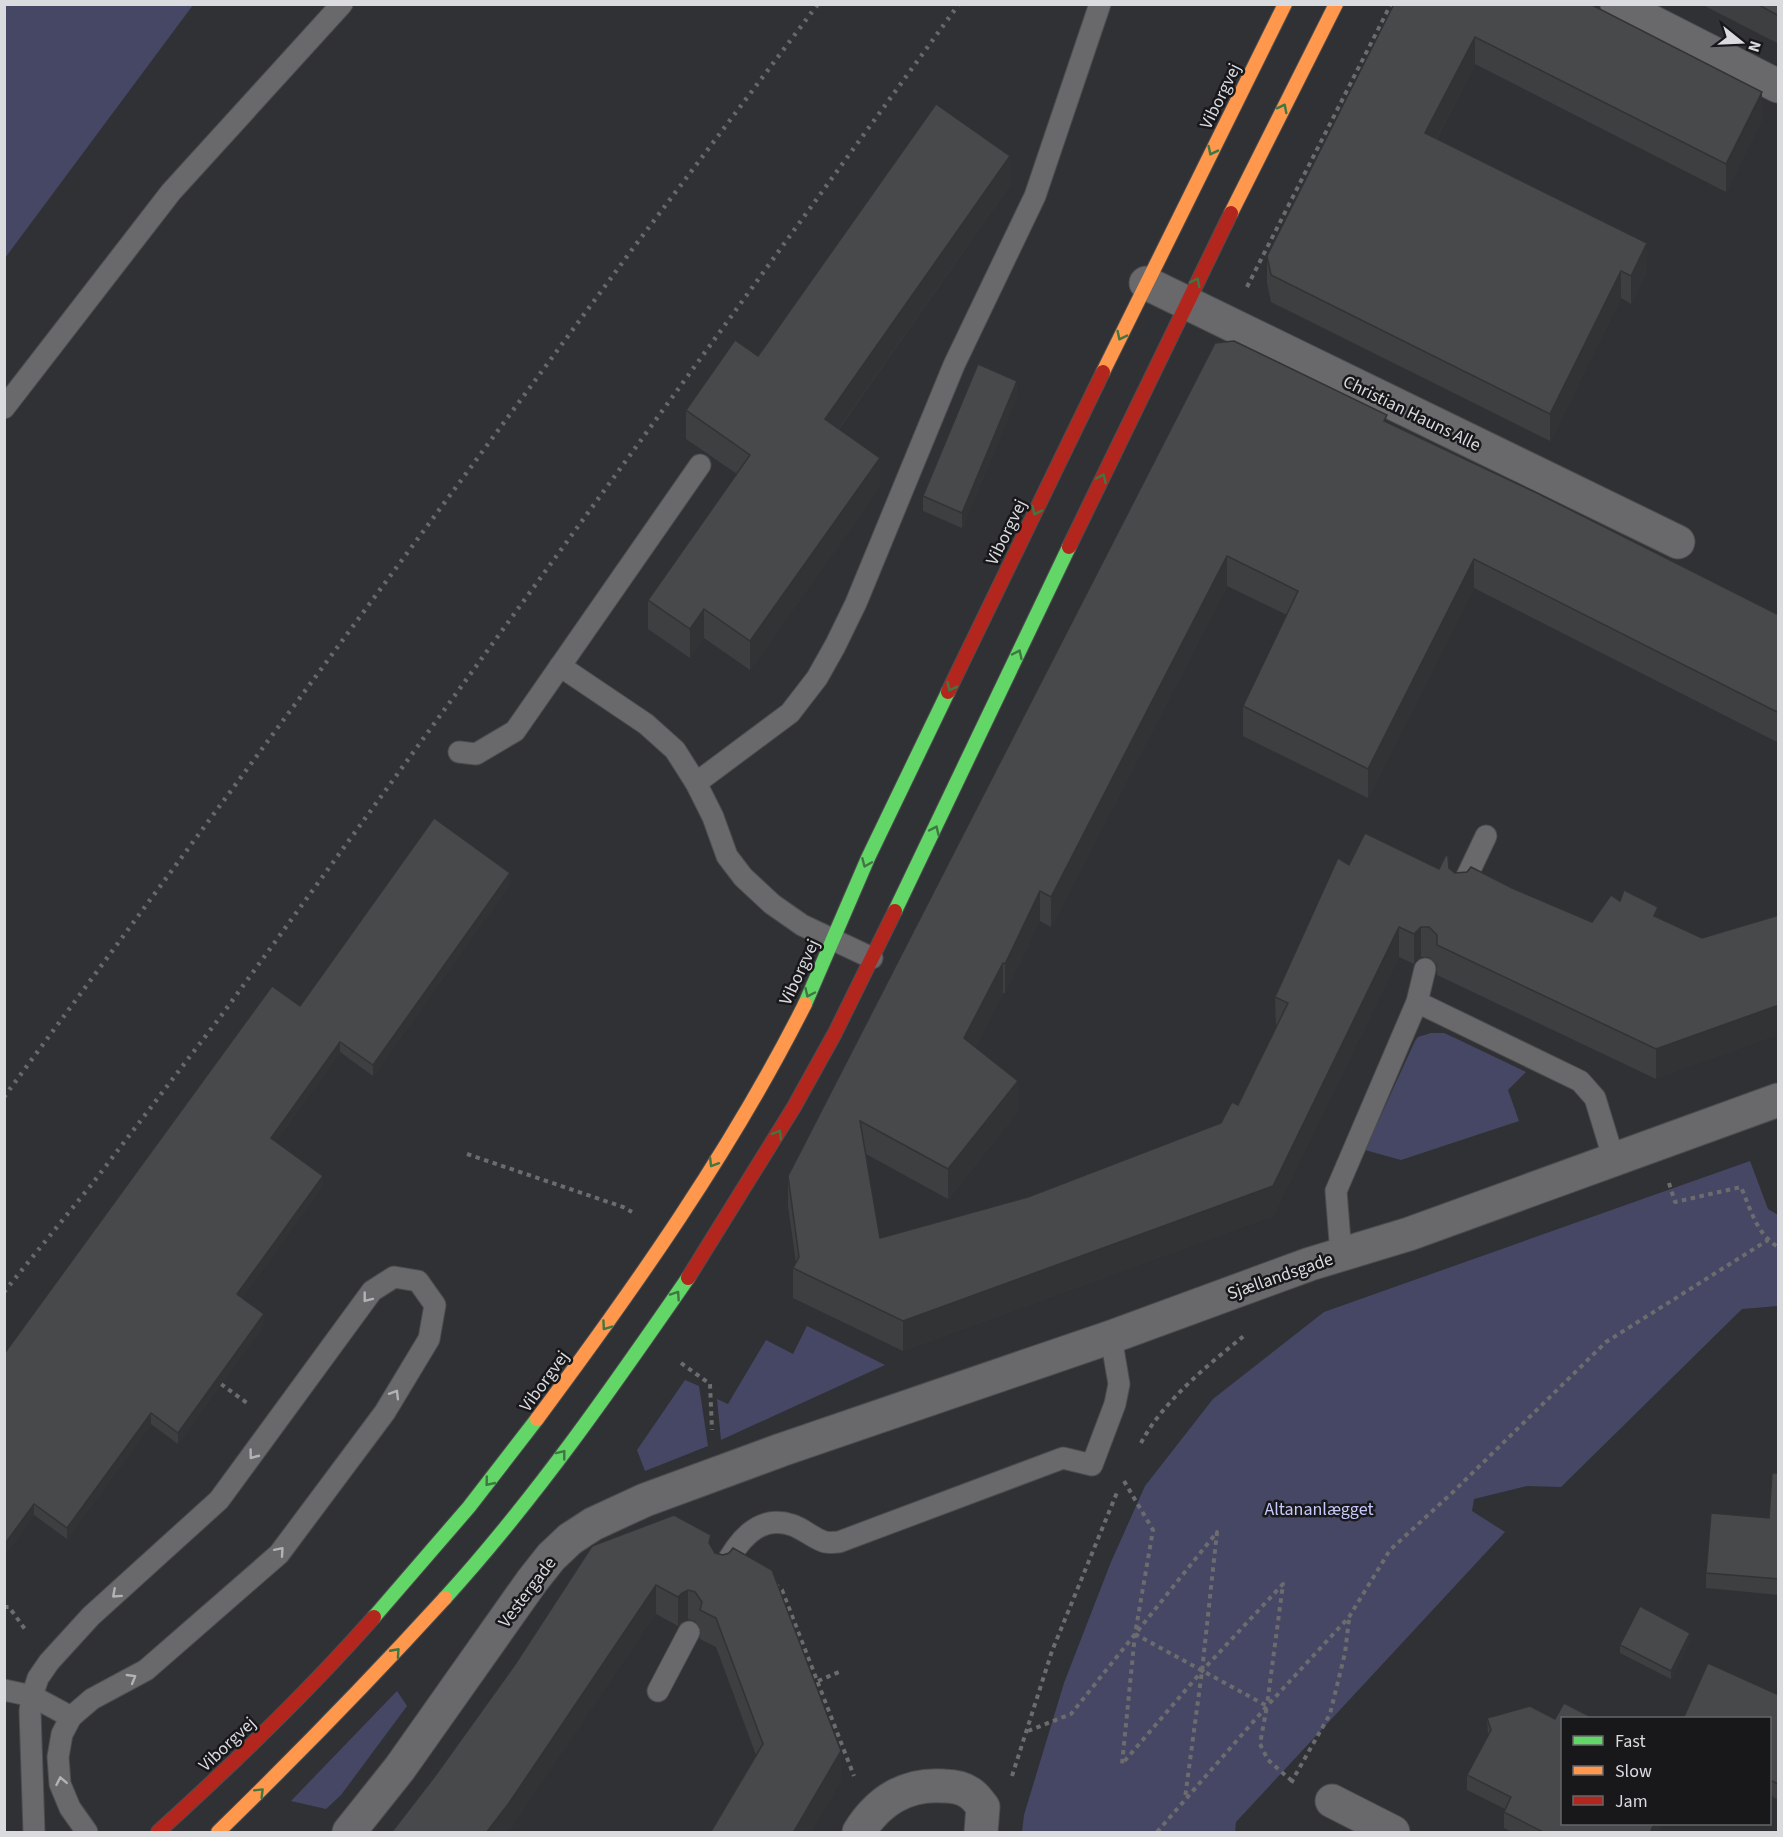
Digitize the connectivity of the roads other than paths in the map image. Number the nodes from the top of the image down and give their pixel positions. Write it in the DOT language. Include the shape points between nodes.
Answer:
graph roads {
  1 [pos="342,4"];
  2 [pos="1100,4"];
  3 [pos="1285,4"];
  4 [pos="1336,4"];
  5 [pos="1617,4"];
  6 [pos="1779,86"];
  7 [pos="1146,283"];
  8 [pos="1186,303"];
  9 [pos="4,408"];
  10 [pos="700,465"];
  11 [pos="1678,543"];
  12 [pos="560,666"];
  13 [pos="459,752"];
  14 [pos="696,783"];
  15 [pos="1486,836"];
  16 [pos="1460,891"];
  17 [pos="834,940"];
  18 [pos="872,958"];
  19 [pos="1425,969"];
  20 [pos="1417,1002"];
  21 [pos="1779,1100"];
  22 [pos="1614,1160"];
  23 [pos="1341,1254"];
  24 [pos="1111,1336"];
  25 [pos="782,1450"];
  26 [pos="722,1571"];
  27 [pos="689,1632"];
  28 [pos="4,1690"];
  29 [pos="658,1691"];
  30 [pos="32,1695"];
  31 [pos="71,1717"];
  32 [pos="1332,1802"];
  33 [pos="982,1820"];
  34 [pos="864,1824"];
  35 [pos="34,1833"];
  36 [pos="87,1833"];
  37 [pos="158,1833"];
  38 [pos="218,1833"];
  39 [pos="349,1833"];
  40 [pos="1393,1833"];
  1 -- 9 [label="lane" via="171,192"];
  2 -- 14 [label="lane" via="1035,196 954,365 835,646 790,713"];
  3 -- 7 [label="main road, Viborgvej, one-way"];
  8 -- 4 [label="main road, one-way"];
  5 -- 6 [label="street"];
  7 -- 8 [label="street, Christian Hauns Alle"];
  7 -- 17 [label="main road, Viborgvej, one-way" via="868,858"];
  8 -- 11 [label="street, Christian Hauns Alle"];
  18 -- 8 [label="main road, one-way"];
  10 -- 12 [label="lane"];
  12 -- 13 [label="lane" via="514,731 476,754"];
  12 -- 14 [label="lane" via="646,724 675,750"];
  14 -- 17 [label="lane" via="727,856 743,877 802,925"];
  15 -- 16 [label="lane"];
  17 -- 18 [label="lane"];
  17 -- 37 [label="main road, Viborgvej, one-way" via="759,1088 669,1234 552,1402 492,1480 356,1639 280,1719"];
  38 -- 18 [label="main road, one-way" via="314,1738 462,1580 583,1427 736,1202 794,1107"];
  19 -- 20 [label="lane"];
  20 -- 22 [label="lane" via="1580,1081 1595,1098"];
  20 -- 23 [label="lane" via="1336,1191"];
  21 -- 22 [label="street, Sjællandsgade"];
  22 -- 23 [label="street, Sjællandsgade" via="1409,1234"];
  23 -- 24 [label="street, Sjællandsgade"];
  24 -- 25 [label="street, Sjællandsgade"];
  24 -- 26 [label="lane" via="1119,1384 1116,1404 1092,1465 1063,1458 839,1542 825,1542 792,1525 776,1522 760,1526 734,1548"];
  25 -- 39 [label="street, Vestergade" via="634,1505 570,1539 532,1581 400,1768"];
  27 -- 29 [label="lane"];
  28 -- 30 [label="lane"];
  30 -- 31 [label="lane"];
  31 -- 30 [label="lane, one-way" via="92,1700 146,1670 279,1554 385,1412 429,1339 435,1305 418,1281 394,1277 372,1291 219,1500 92,1616 49,1662"];
  30 -- 35 [label="lane"];
  36 -- 31 [label="lane, one-way" via="60,1784 58,1758 62,1734"];
  32 -- 40 [label="street"];
  33 -- 34 [label="street" via="970,1792 933,1785 910,1789 888,1799"];
}
